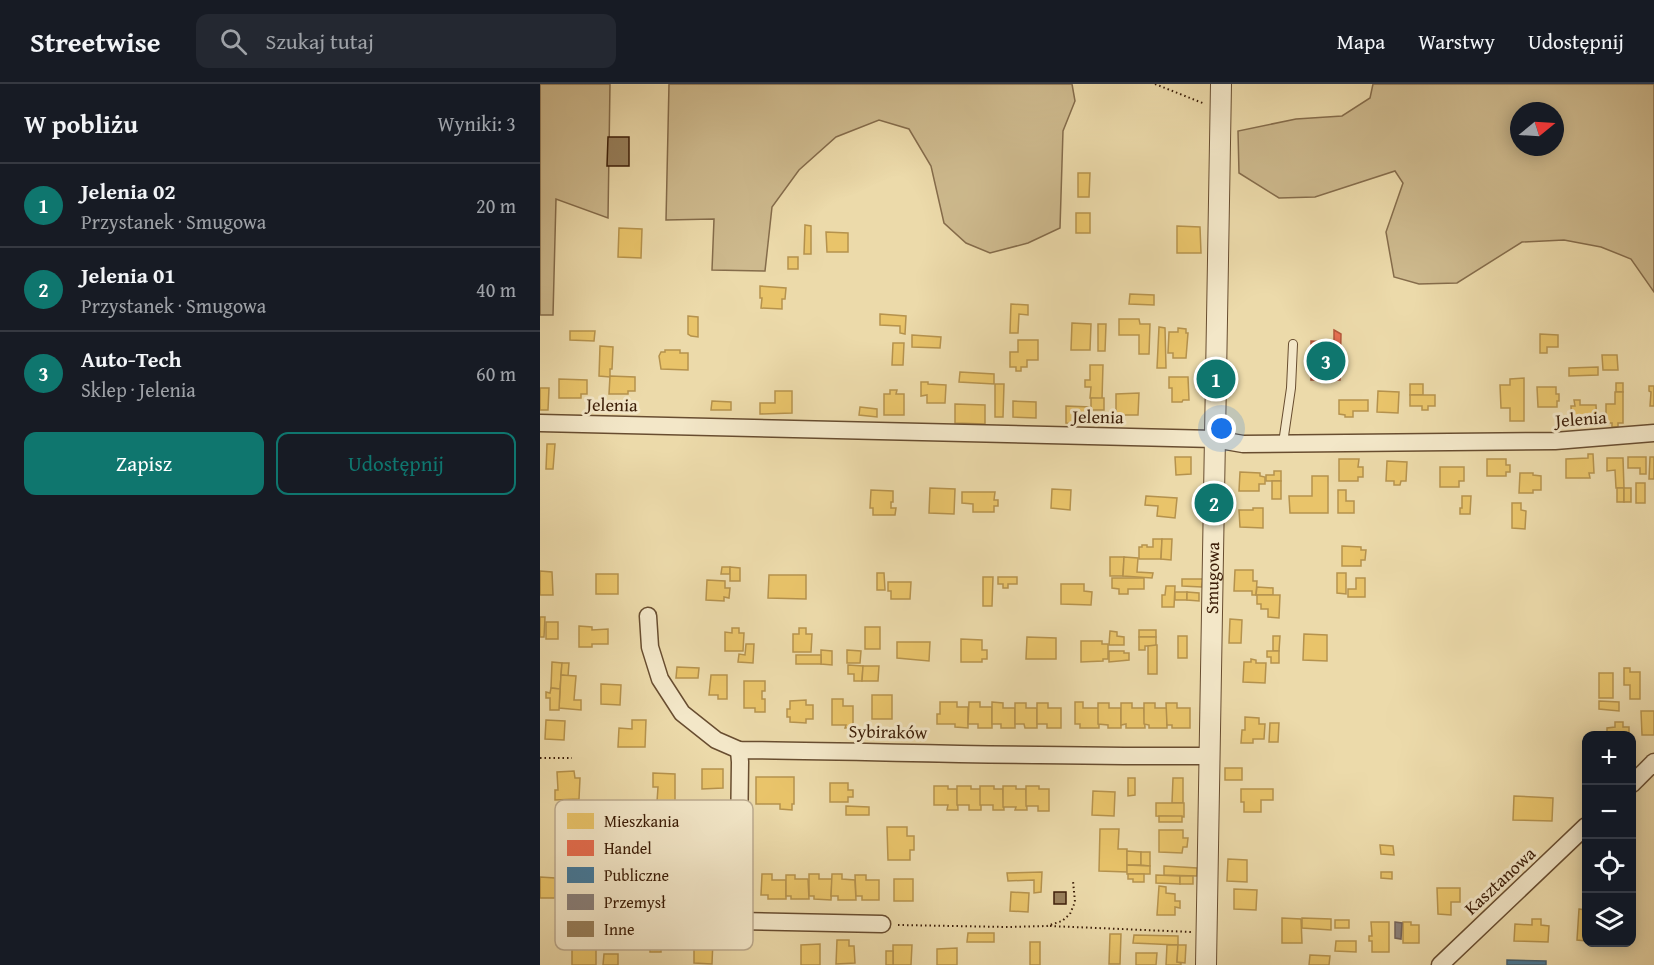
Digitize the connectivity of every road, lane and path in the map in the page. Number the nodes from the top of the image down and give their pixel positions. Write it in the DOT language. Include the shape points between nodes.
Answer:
graph roads {
  1 [pos="1155,84"];
  2 [pos="1221,84"];
  3 [pos="1212,106"];
  4 [pos="1293,344"];
  5 [pos="540,423"];
  6 [pos="1654,433"];
  7 [pos="1214,439"];
  8 [pos="1283,443"];
  9 [pos="648,616"];
  10 [pos="739,750"];
  11 [pos="1210,756"];
  12 [pos="540,758"];
  13 [pos="573,758"];
  14 [pos="1654,762"];
  15 [pos="1636,779"];
  16 [pos="740,800"];
  17 [pos="1582,831"];
  18 [pos="1073,881"];
  19 [pos="753,921"];
  20 [pos="882,924"];
  21 [pos="1047,926"];
  22 [pos="1206,934"];
  23 [pos="1206,965"];
  24 [pos="1440,965"];
  1 -- 3 [label="path"];
  2 -- 7 [label="street, Smugowa"];
  4 -- 8 [label="lane"];
  5 -- 7 [label="street, Jelenia"];
  6 -- 8 [label="street, Jelenia" via="1556,441"];
  7 -- 8 [label="street, Jelenia" via="1243,444"];
  7 -- 11 [label="street, Smugowa"];
  9 -- 10 [label="street, Sybiraków" via="650,647 660,679 682,712 716,740"];
  10 -- 11 [label="street, Sybiraków"];
  10 -- 16 [label="street"];
  11 -- 22 [label="street, Smugowa"];
  12 -- 13 [label="path"];
  14 -- 15 [label="street"];
  17 -- 24 [label="street, Kasztanowa"];
  18 -- 21 [label="path" via="1075,902 1070,914"];
  19 -- 20 [label="street"];
  20 -- 21 [label="path"];
  21 -- 22 [label="path"];
  22 -- 23 [label="street, Smugowa"];
}
